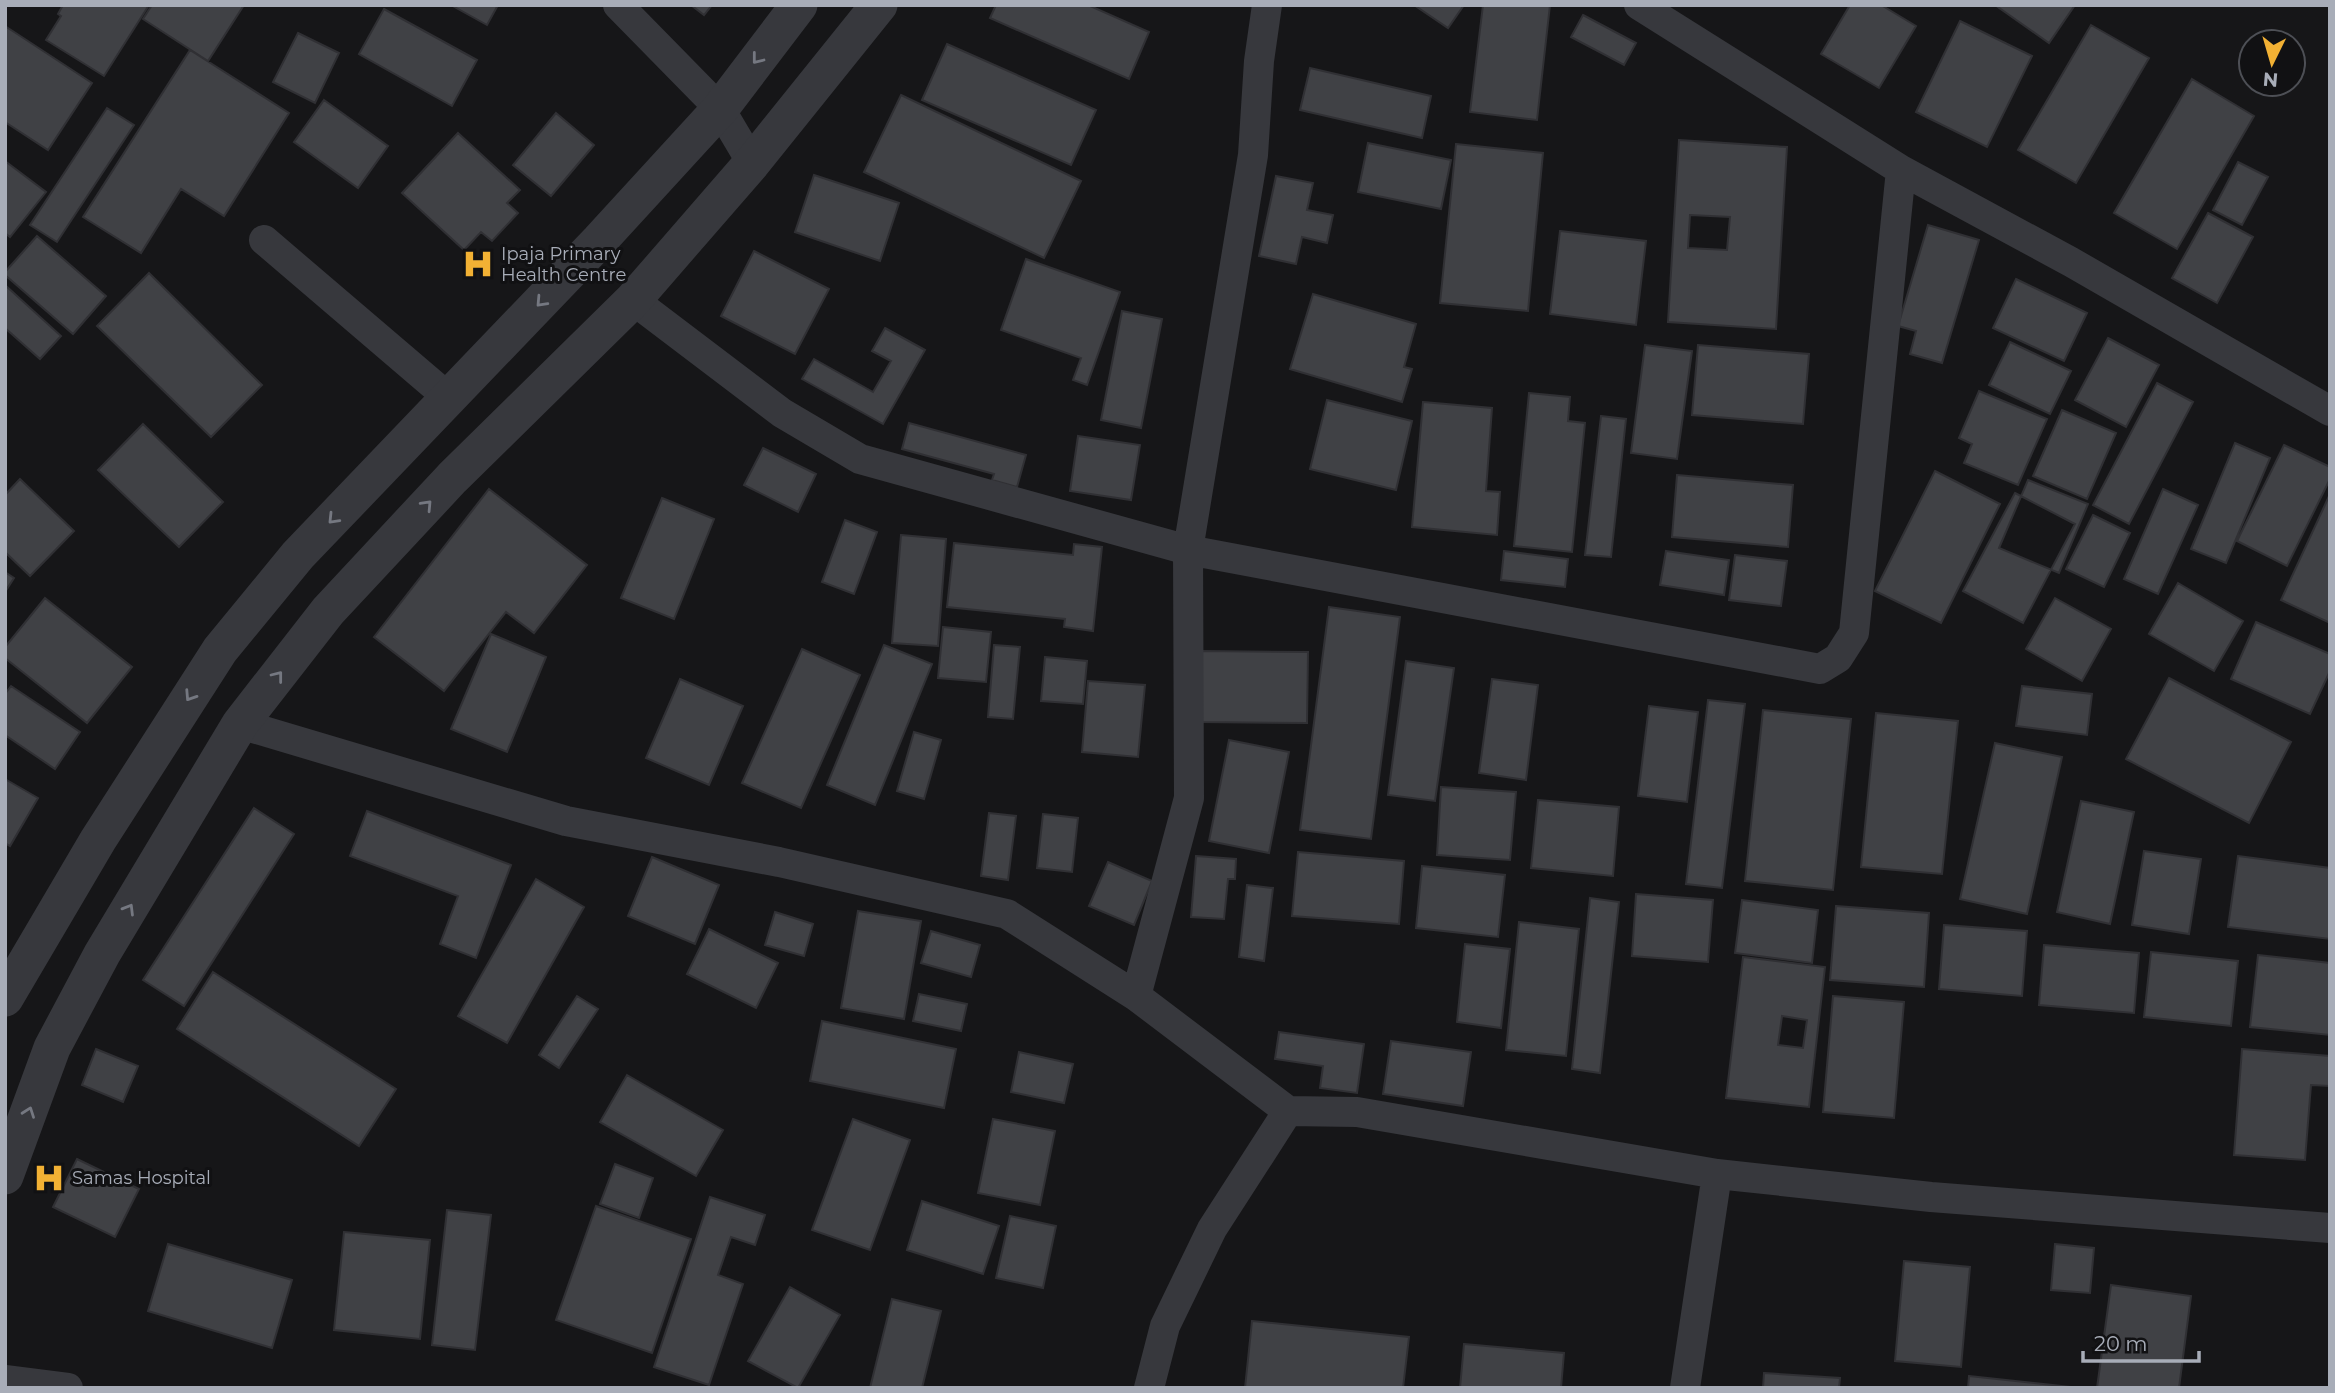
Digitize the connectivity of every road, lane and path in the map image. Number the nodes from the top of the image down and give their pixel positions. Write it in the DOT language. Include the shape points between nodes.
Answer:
graph roads {
  1 [pos="618,5"];
  2 [pos="799,5"];
  3 [pos="879,5"];
  4 [pos="1267,5"];
  5 [pos="1639,5"];
  6 [pos="720,109"];
  7 [pos="752,163"];
  8 [pos="1901,170"];
  9 [pos="264,240"];
  10 [pos="633,300"];
  11 [pos="2330,411"];
  12 [pos="437,412"];
  13 [pos="452,478"];
  14 [pos="1188,550"];
  15 [pos="240,724"];
  16 [pos="1136,996"];
  17 [pos="5,998"];
  18 [pos="1287,1111"];
  19 [pos="1717,1174"];
  20 [pos="5,1176"];
  21 [pos="2330,1228"];
  22 [pos="5,1380"];
  23 [pos="68,1388"];
  24 [pos="1149,1388"];
  25 [pos="1685,1388"];
  1 -- 6 [label="street"];
  2 -- 6 [label="street, one-way"];
  3 -- 7 [label="street"];
  4 -- 14 [label="street" via="1253,155"];
  5 -- 8 [label="street"];
  6 -- 7 [label="street"];
  6 -- 12 [label="street, one-way"];
  7 -- 10 [label="street"];
  8 -- 11 [label="street"];
  8 -- 14 [label="street" via="1854,633 1838,658 1820,669"];
  9 -- 12 [label="street"];
  10 -- 13 [label="street"];
  10 -- 14 [label="street" via="782,413 860,459"];
  12 -- 13 [label="street"];
  12 -- 17 [label="street, one-way" via="298,555 220,650 97,841"];
  15 -- 13 [label="street, one-way" via="328,611"];
  14 -- 16 [label="street" via="1189,798"];
  15 -- 16 [label="street" via="566,821 779,862 1007,914"];
  20 -- 15 [label="street, one-way" via="52,1048 102,954"];
  16 -- 18 [label="street"];
  18 -- 19 [label="street" via="1357,1112"];
  18 -- 24 [label="street" via="1212,1228 1165,1326"];
  19 -- 21 [label="street" via="1931,1197"];
  19 -- 25 [label="street"];
  22 -- 23 [label="street"];
}
